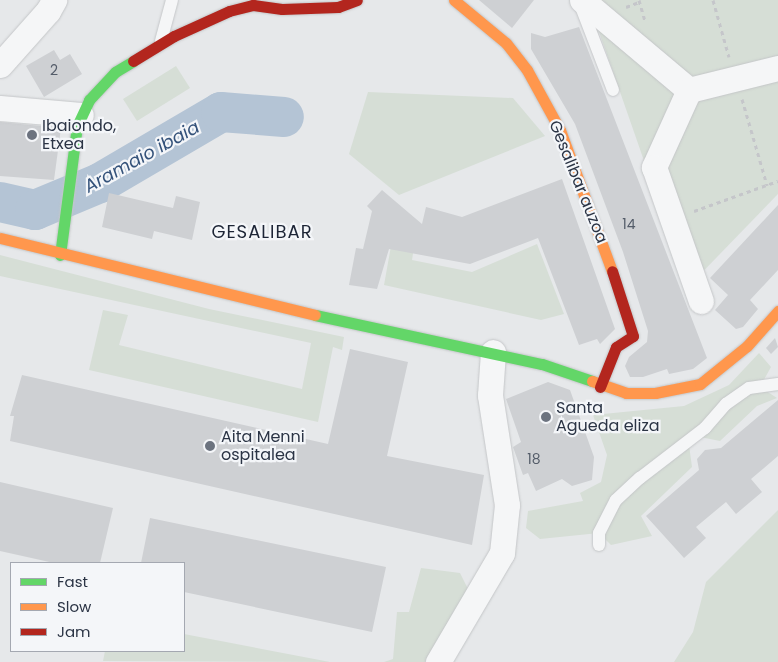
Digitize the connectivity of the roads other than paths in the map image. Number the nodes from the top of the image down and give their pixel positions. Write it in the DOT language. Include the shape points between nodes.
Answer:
graph roads {
  1 [pos="54,0"];
  2 [pos="172,0"];
  3 [pos="357,0"];
  4 [pos="454,0"];
  5 [pos="580,0"];
  6 [pos="239,4"];
  7 [pos="160,45"];
  8 [pos="0,66"];
  9 [pos="778,68"];
  10 [pos="613,90"];
  11 [pos="689,90"];
  12 [pos="0,108"];
  13 [pos="81,115"];
  14 [pos="0,238"];
  15 [pos="60,255"];
  16 [pos="701,301"];
  17 [pos="778,311"];
  18 [pos="493,352"];
  19 [pos="778,384"];
  20 [pos="600,387"];
  21 [pos="599,545"];
  22 [pos="438,662"];
  1 -- 8 [label="street"];
  2 -- 7 [label="lane"];
  3 -- 6 [label="street" via="338,7 282,9"];
  4 -- 20 [label="street, Gesalibar auzoa" via="506,43 526,70 560,130 608,256 632,336 616,348"];
  5 -- 10 [label="lane"];
  5 -- 11 [label="street"];
  6 -- 7 [label="street"];
  7 -- 13 [label="street" via="115,72 89,100"];
  9 -- 11 [label="street"];
  11 -- 16 [label="street" via="654,167"];
  12 -- 13 [label="street"];
  13 -- 15 [label="street"];
  14 -- 15 [label="street"];
  15 -- 18 [label="street" via="323,317"];
  17 -- 20 [label="street" via="747,346 700,384 655,393 626,393"];
  18 -- 20 [label="street" via="542,364"];
  18 -- 22 [label="street" via="490,395 507,505 502,553"];
  19 -- 21 [label="lane" via="749,388 726,404 705,428 640,478 616,500 599,533"];
}
